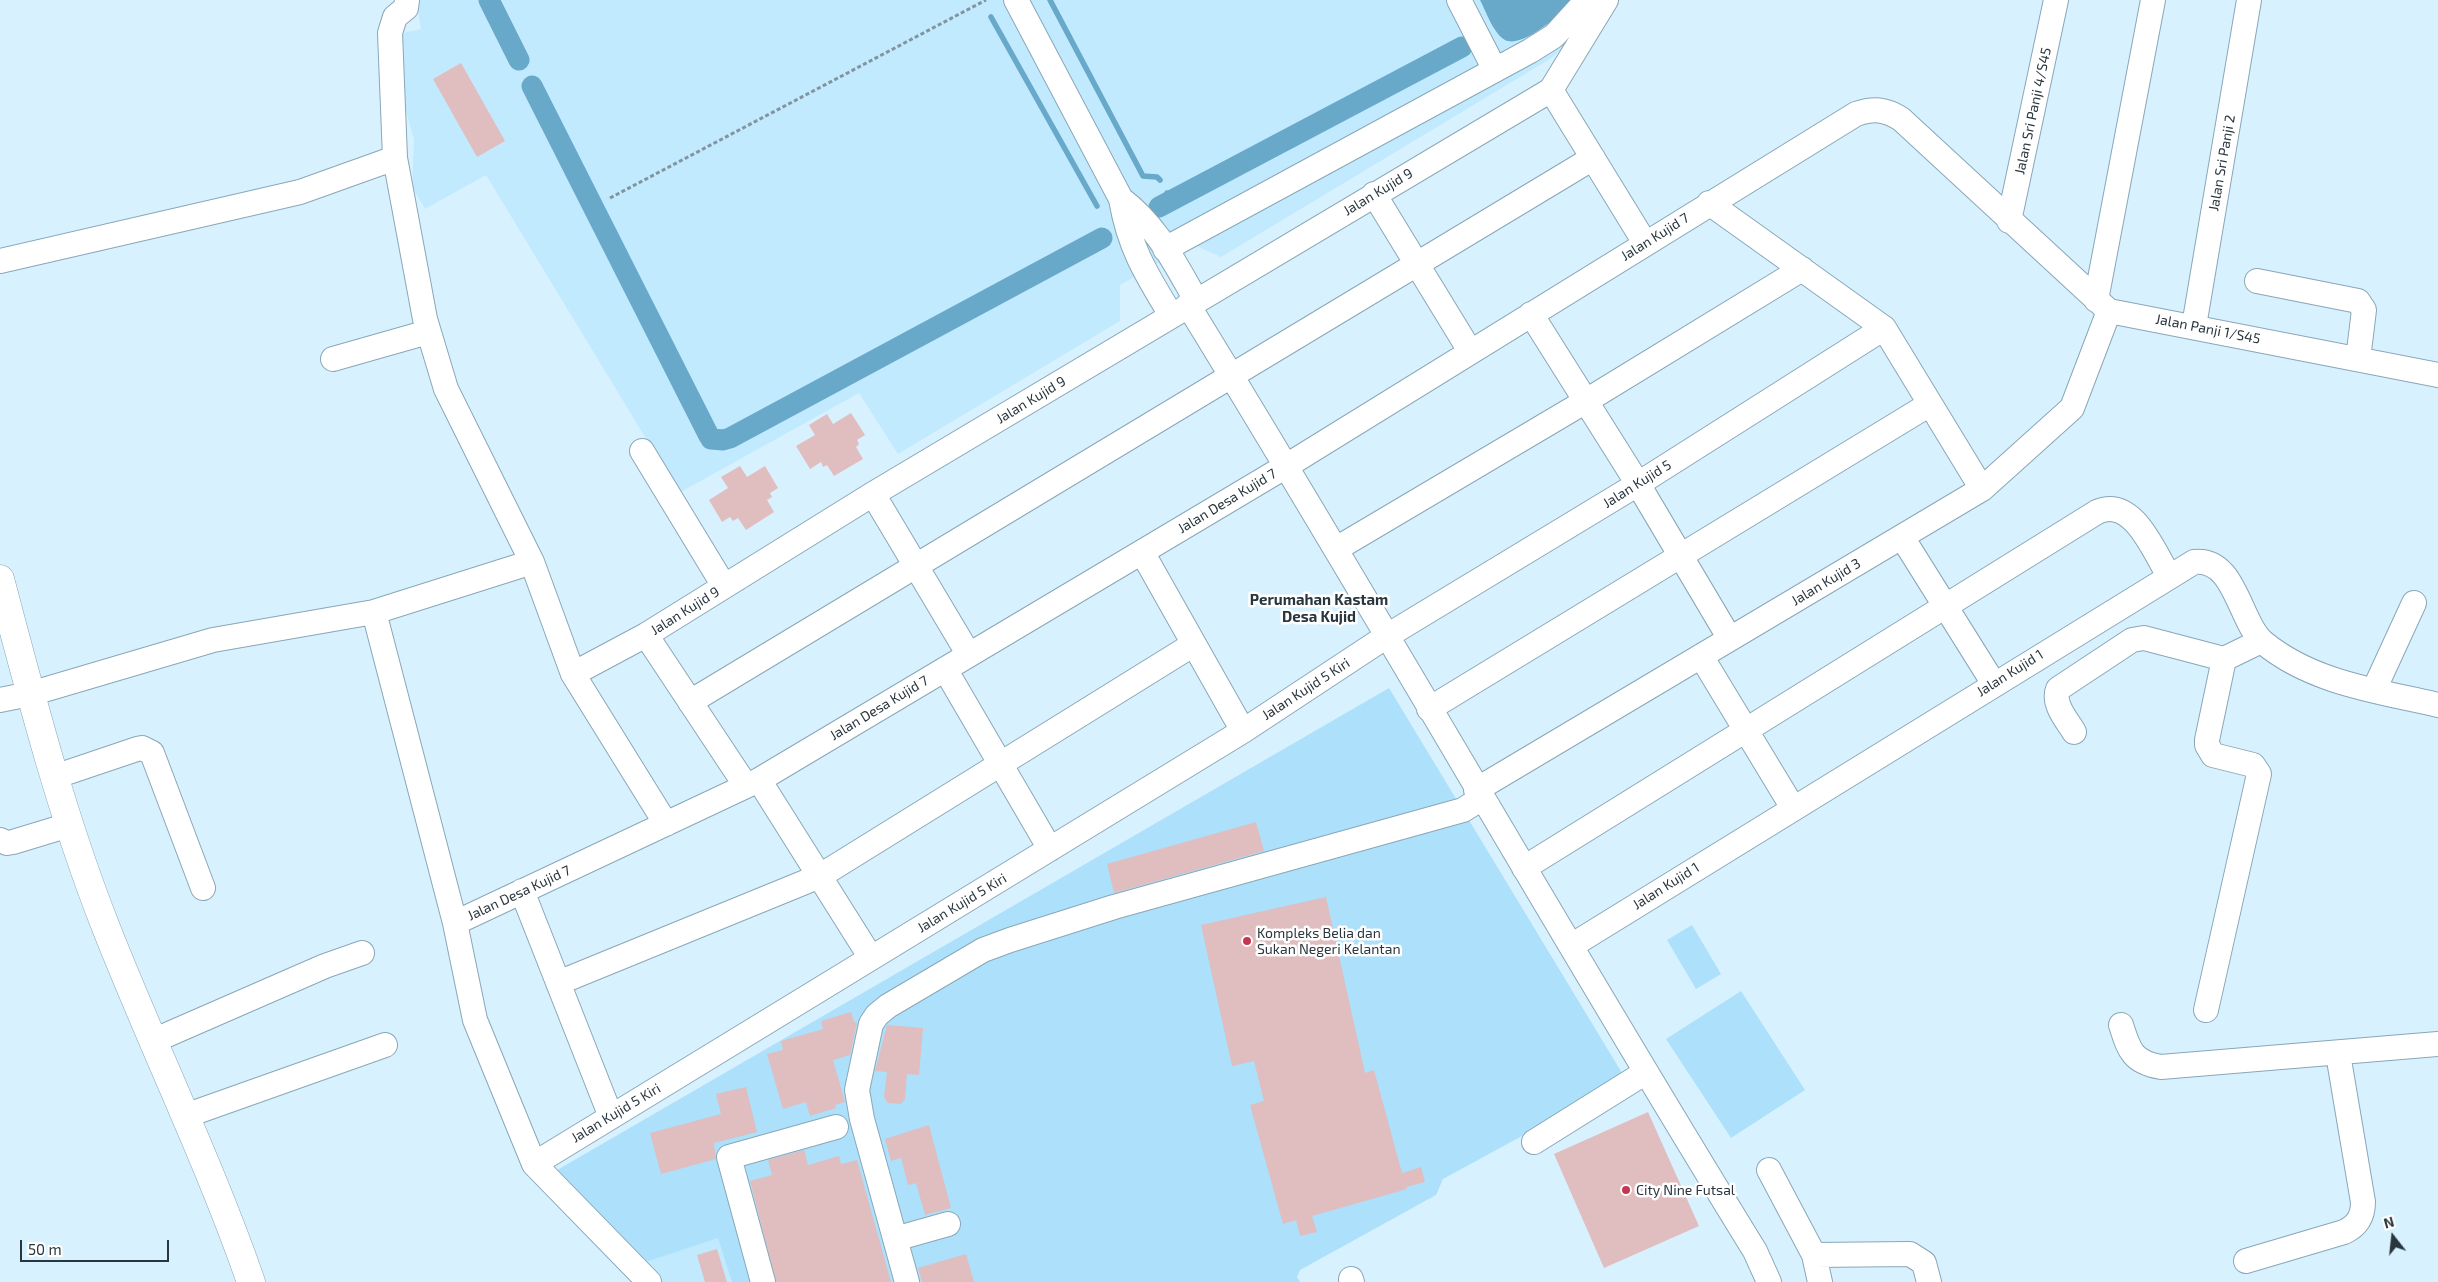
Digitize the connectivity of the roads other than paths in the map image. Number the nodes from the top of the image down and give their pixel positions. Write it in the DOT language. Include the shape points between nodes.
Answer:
graph roads {
  1 [pos="407,0"];
  2 [pos="1016,0"];
  3 [pos="1459,0"];
  4 [pos="1587,0"];
  5 [pos="1606,0"];
  6 [pos="2056,0"];
  7 [pos="2152,0"];
  8 [pos="2249,0"];
  9 [pos="1495,70"];
  10 [pos="1551,90"];
  11 [pos="395,158"];
  12 [pos="1593,158"];
  13 [pos="1374,194"];
  14 [pos="1121,199"];
  15 [pos="1709,203"];
  16 [pos="2009,221"];
  17 [pos="1645,243"];
  18 [pos="1166,249"];
  19 [pos="0,260"];
  20 [pos="1417,264"];
  21 [pos="1802,269"];
  22 [pos="2257,281"];
  23 [pos="2103,305"];
  24 [pos="1185,307"];
  25 [pos="1531,314"];
  26 [pos="2194,326"];
  27 [pos="1884,328"];
  28 [pos="428,332"];
  29 [pos="1470,352"];
  30 [pos="333,359"];
  31 [pos="2358,359"];
  32 [pos="2438,375"];
  33 [pos="1232,376"];
  34 [pos="1586,401"];
  35 [pos="1930,404"];
  36 [pos="642,452"];
  37 [pos="1288,465"];
  38 [pos="1638,484"];
  39 [pos="1982,489"];
  40 [pos="873,494"];
  41 [pos="1902,536"];
  42 [pos="1336,549"];
  43 [pos="1142,552"];
  44 [pos="1681,557"];
  45 [pos="532,562"];
  46 [pos="916,566"];
  47 [pos="2169,576"];
  48 [pos="0,578"];
  49 [pos="724,586"];
  50 [pos="2414,603"];
  51 [pos="1945,606"];
  52 [pos="374,612"];
  53 [pos="646,635"];
  54 [pos="1387,636"];
  55 [pos="1730,639"];
  56 [pos="2261,641"];
  57 [pos="1194,644"];
  58 [pos="969,655"];
  59 [pos="1702,656"];
  60 [pos="2224,659"];
  61 [pos="945,669"];
  62 [pos="573,674"];
  63 [pos="1994,684"];
  64 [pos="2374,690"];
  65 [pos="30,694"];
  66 [pos="0,700"];
  67 [pos="690,702"];
  68 [pos="2438,705"];
  69 [pos="1429,709"];
  70 [pos="1244,730"];
  71 [pos="1746,730"];
  72 [pos="2074,732"];
  73 [pos="1000,764"];
  74 [pos="54,777"];
  75 [pos="752,783"];
  76 [pos="1479,794"];
  77 [pos="1793,808"];
  78 [pos="666,824"];
  79 [pos="69,825"];
  80 [pos="0,840"];
  81 [pos="1050,849"];
  82 [pos="1524,868"];
  83 [pos="820,876"];
  84 [pos="203,888"];
  85 [pos="522,891"];
  86 [pos="455,923"];
  87 [pos="1571,946"];
  88 [pos="362,953"];
  89 [pos="871,958"];
  90 [pos="558,983"];
  91 [pos="2206,1010"];
  92 [pos="2120,1025"];
  93 [pos="153,1041"];
  94 [pos="2438,1044"];
  95 [pos="385,1045"];
  96 [pos="2338,1054"];
  97 [pos="1646,1072"];
  98 [pos="185,1116"];
  99 [pos="611,1117"];
  100 [pos="836,1127"];
  101 [pos="1534,1142"];
  102 [pos="534,1164"];
  103 [pos="1769,1170"];
  104 [pos="948,1224"];
  105 [pos="895,1239"];
  106 [pos="1814,1255"];
  107 [pos="2246,1261"];
  108 [pos="251,1282"];
  109 [pos="649,1282"];
  110 [pos="763,1282"];
  111 [pos="907,1282"];
  112 [pos="1769,1282"];
  113 [pos="1820,1282"];
  114 [pos="1929,1282"];
  1 -- 11 [label="street" via="406,8 395,17 390,33"];
  2 -- 14 [label="street"];
  3 -- 9 [label="street"];
  4 -- 9 [label="street" via="1554,36"];
  5 -- 10 [label="street, Jalan Kujid 9"];
  6 -- 16 [label="street, Jalan Sri Panji 4/S45"];
  7 -- 23 [label="street, Jalan Kujid 3"];
  8 -- 26 [label="street, Jalan Sri Panji 2"];
  9 -- 18 [label="street"];
  10 -- 12 [label="street"];
  10 -- 13 [label="street, Jalan Kujid 9"];
  11 -- 19 [label="street" via="300,192"];
  11 -- 28 [label="street"];
  12 -- 17 [label="street"];
  12 -- 20 [label="street"];
  13 -- 20 [label="street"];
  13 -- 24 [label="street, Jalan Kujid 9"];
  14 -- 18 [label="street" via="1141,214"];
  14 -- 24 [label="street" via="1134,253"];
  15 -- 16 [label="street, Jalan Kujid 7" via="1856,114 1877,109 1890,112 1901,120"];
  15 -- 17 [label="street, Jalan Kujid 7"];
  15 -- 21 [label="street"];
  16 -- 23 [label="street"];
  17 -- 25 [label="street, Jalan Kujid 7"];
  18 -- 24 [label="street"];
  20 -- 29 [label="street"];
  20 -- 33 [label="street"];
  21 -- 27 [label="street"];
  21 -- 34 [label="street"];
  22 -- 31 [label="street" via="2358,301 2364,310"];
  23 -- 26 [label="street, Jalan Panji 1/S45"];
  23 -- 39 [label="street, Jalan Kujid 3" via="2072,408"];
  24 -- 33 [label="street"];
  24 -- 40 [label="street, Jalan Kujid 9"];
  25 -- 29 [label="street, Jalan Kujid 7"];
  25 -- 34 [label="street"];
  26 -- 31 [label="street, Jalan Panji 1/S45"];
  27 -- 35 [label="street"];
  27 -- 38 [label="street, Jalan Kujid 5"];
  28 -- 30 [label="street"];
  28 -- 45 [label="street" via="446,389"];
  29 -- 37 [label="street, Jalan Kujid 7"];
  31 -- 32 [label="street, Jalan Panji 1/S45"];
  33 -- 37 [label="street"];
  33 -- 46 [label="street"];
  34 -- 38 [label="street"];
  34 -- 42 [label="street"];
  35 -- 39 [label="street"];
  35 -- 44 [label="street"];
  36 -- 49 [label="street"];
  37 -- 42 [label="street"];
  37 -- 43 [label="street, Jalan Desa Kujid 7"];
  38 -- 44 [label="street"];
  38 -- 54 [label="street, Jalan Kujid 5"];
  39 -- 41 [label="street, Jalan Kujid 3"];
  40 -- 46 [label="street"];
  40 -- 49 [label="street, Jalan Kujid 9"];
  41 -- 51 [label="street"];
  41 -- 55 [label="street, Jalan Kujid 3"];
  42 -- 54 [label="street"];
  43 -- 57 [label="street"];
  43 -- 58 [label="street, Jalan Desa Kujid 7"];
  44 -- 55 [label="street"];
  44 -- 69 [label="street"];
  45 -- 52 [label="street"];
  45 -- 62 [label="street"];
  46 -- 58 [label="street"];
  46 -- 67 [label="street"];
  47 -- 51 [label="street" via="2128,514 2105,508"];
  47 -- 56 [label="street, Jalan Kujid 1" via="2194,562 2218,566"];
  47 -- 63 [label="street, Jalan Kujid 1"];
  48 -- 65 [label="main road"];
  49 -- 53 [label="street, Jalan Kujid 9"];
  50 -- 64 [label="street"];
  51 -- 63 [label="street"];
  51 -- 71 [label="street"];
  52 -- 65 [label="street" via="213,640"];
  52 -- 86 [label="street"];
  53 -- 62 [label="street, Jalan Kujid 9"];
  53 -- 67 [label="street"];
  54 -- 69 [label="street"];
  54 -- 70 [label="street, Jalan Kujid 5 Kiri"];
  55 -- 59 [label="street, Jalan Kujid 3"];
  56 -- 60 [label="street"];
  56 -- 64 [label="street, Jalan Kujid 1" via="2288,661 2315,675"];
  57 -- 70 [label="street"];
  57 -- 73 [label="street"];
  58 -- 61 [label="street, Jalan Desa Kujid 7"];
  59 -- 71 [label="street"];
  59 -- 76 [label="street, Jalan Kujid 3"];
  60 -- 72 [label="street" via="2144,638 2132,640 2058,689 2058,705"];
  60 -- 91 [label="street" via="2207,745 2213,755 2253,765 2259,780"];
  61 -- 73 [label="street"];
  61 -- 75 [label="street, Jalan Desa Kujid 7"];
  62 -- 78 [label="street"];
  63 -- 77 [label="street, Jalan Kujid 1"];
  64 -- 68 [label="street, Jalan Kujid 1"];
  65 -- 66 [label="street"];
  65 -- 74 [label="main road"];
  67 -- 75 [label="street"];
  69 -- 76 [label="street"];
  70 -- 81 [label="street, Jalan Kujid 5 Kiri"];
  71 -- 77 [label="street"];
  71 -- 82 [label="street"];
  73 -- 81 [label="street"];
  73 -- 83 [label="street"];
  74 -- 79 [label="main road"];
  74 -- 84 [label="street" via="136,749 152,753"];
  75 -- 78 [label="street, Jalan Desa Kujid 7"];
  75 -- 83 [label="street"];
  76 -- 82 [label="street"];
  76 -- 105 [label="street, Jalan Kujid 3" via="1463,810 1123,904 1010,940 983,950 888,1006 871,1024 856,1090"];
  77 -- 87 [label="street, Jalan Kujid 1"];
  78 -- 85 [label="street, Jalan Desa Kujid 7"];
  79 -- 80 [label="street" via="13,842"];
  79 -- 93 [label="main road" via="105,925"];
  81 -- 89 [label="street, Jalan Kujid 5 Kiri"];
  82 -- 87 [label="street"];
  83 -- 89 [label="street"];
  83 -- 90 [label="street"];
  85 -- 86 [label="street, Jalan Desa Kujid 7"];
  85 -- 90 [label="street"];
  86 -- 102 [label="street" via="475,1020"];
  87 -- 97 [label="street"];
  88 -- 93 [label="street"];
  89 -- 99 [label="street, Jalan Kujid 5 Kiri"];
  90 -- 99 [label="street"];
  92 -- 96 [label="street" via="2134,1056 2146,1064 2160,1067"];
  93 -- 98 [label="main road"];
  94 -- 96 [label="street"];
  95 -- 98 [label="street"];
  96 -- 107 [label="street" via="2363,1202 2361,1217 2357,1224 2344,1232"];
  97 -- 101 [label="street"];
  97 -- 112 [label="street" via="1755,1251"];
  98 -- 108 [label="main road" via="222,1202"];
  99 -- 102 [label="street, Jalan Kujid 5 Kiri"];
  100 -- 110 [label="street" via="729,1157"];
  102 -- 109 [label="street"];
  103 -- 106 [label="street"];
  104 -- 105 [label="street"];
  105 -- 111 [label="street, Jalan Kujid 3"];
  106 -- 113 [label="street"];
  106 -- 114 [label="street" via="1910,1254 1924,1263"];
}
